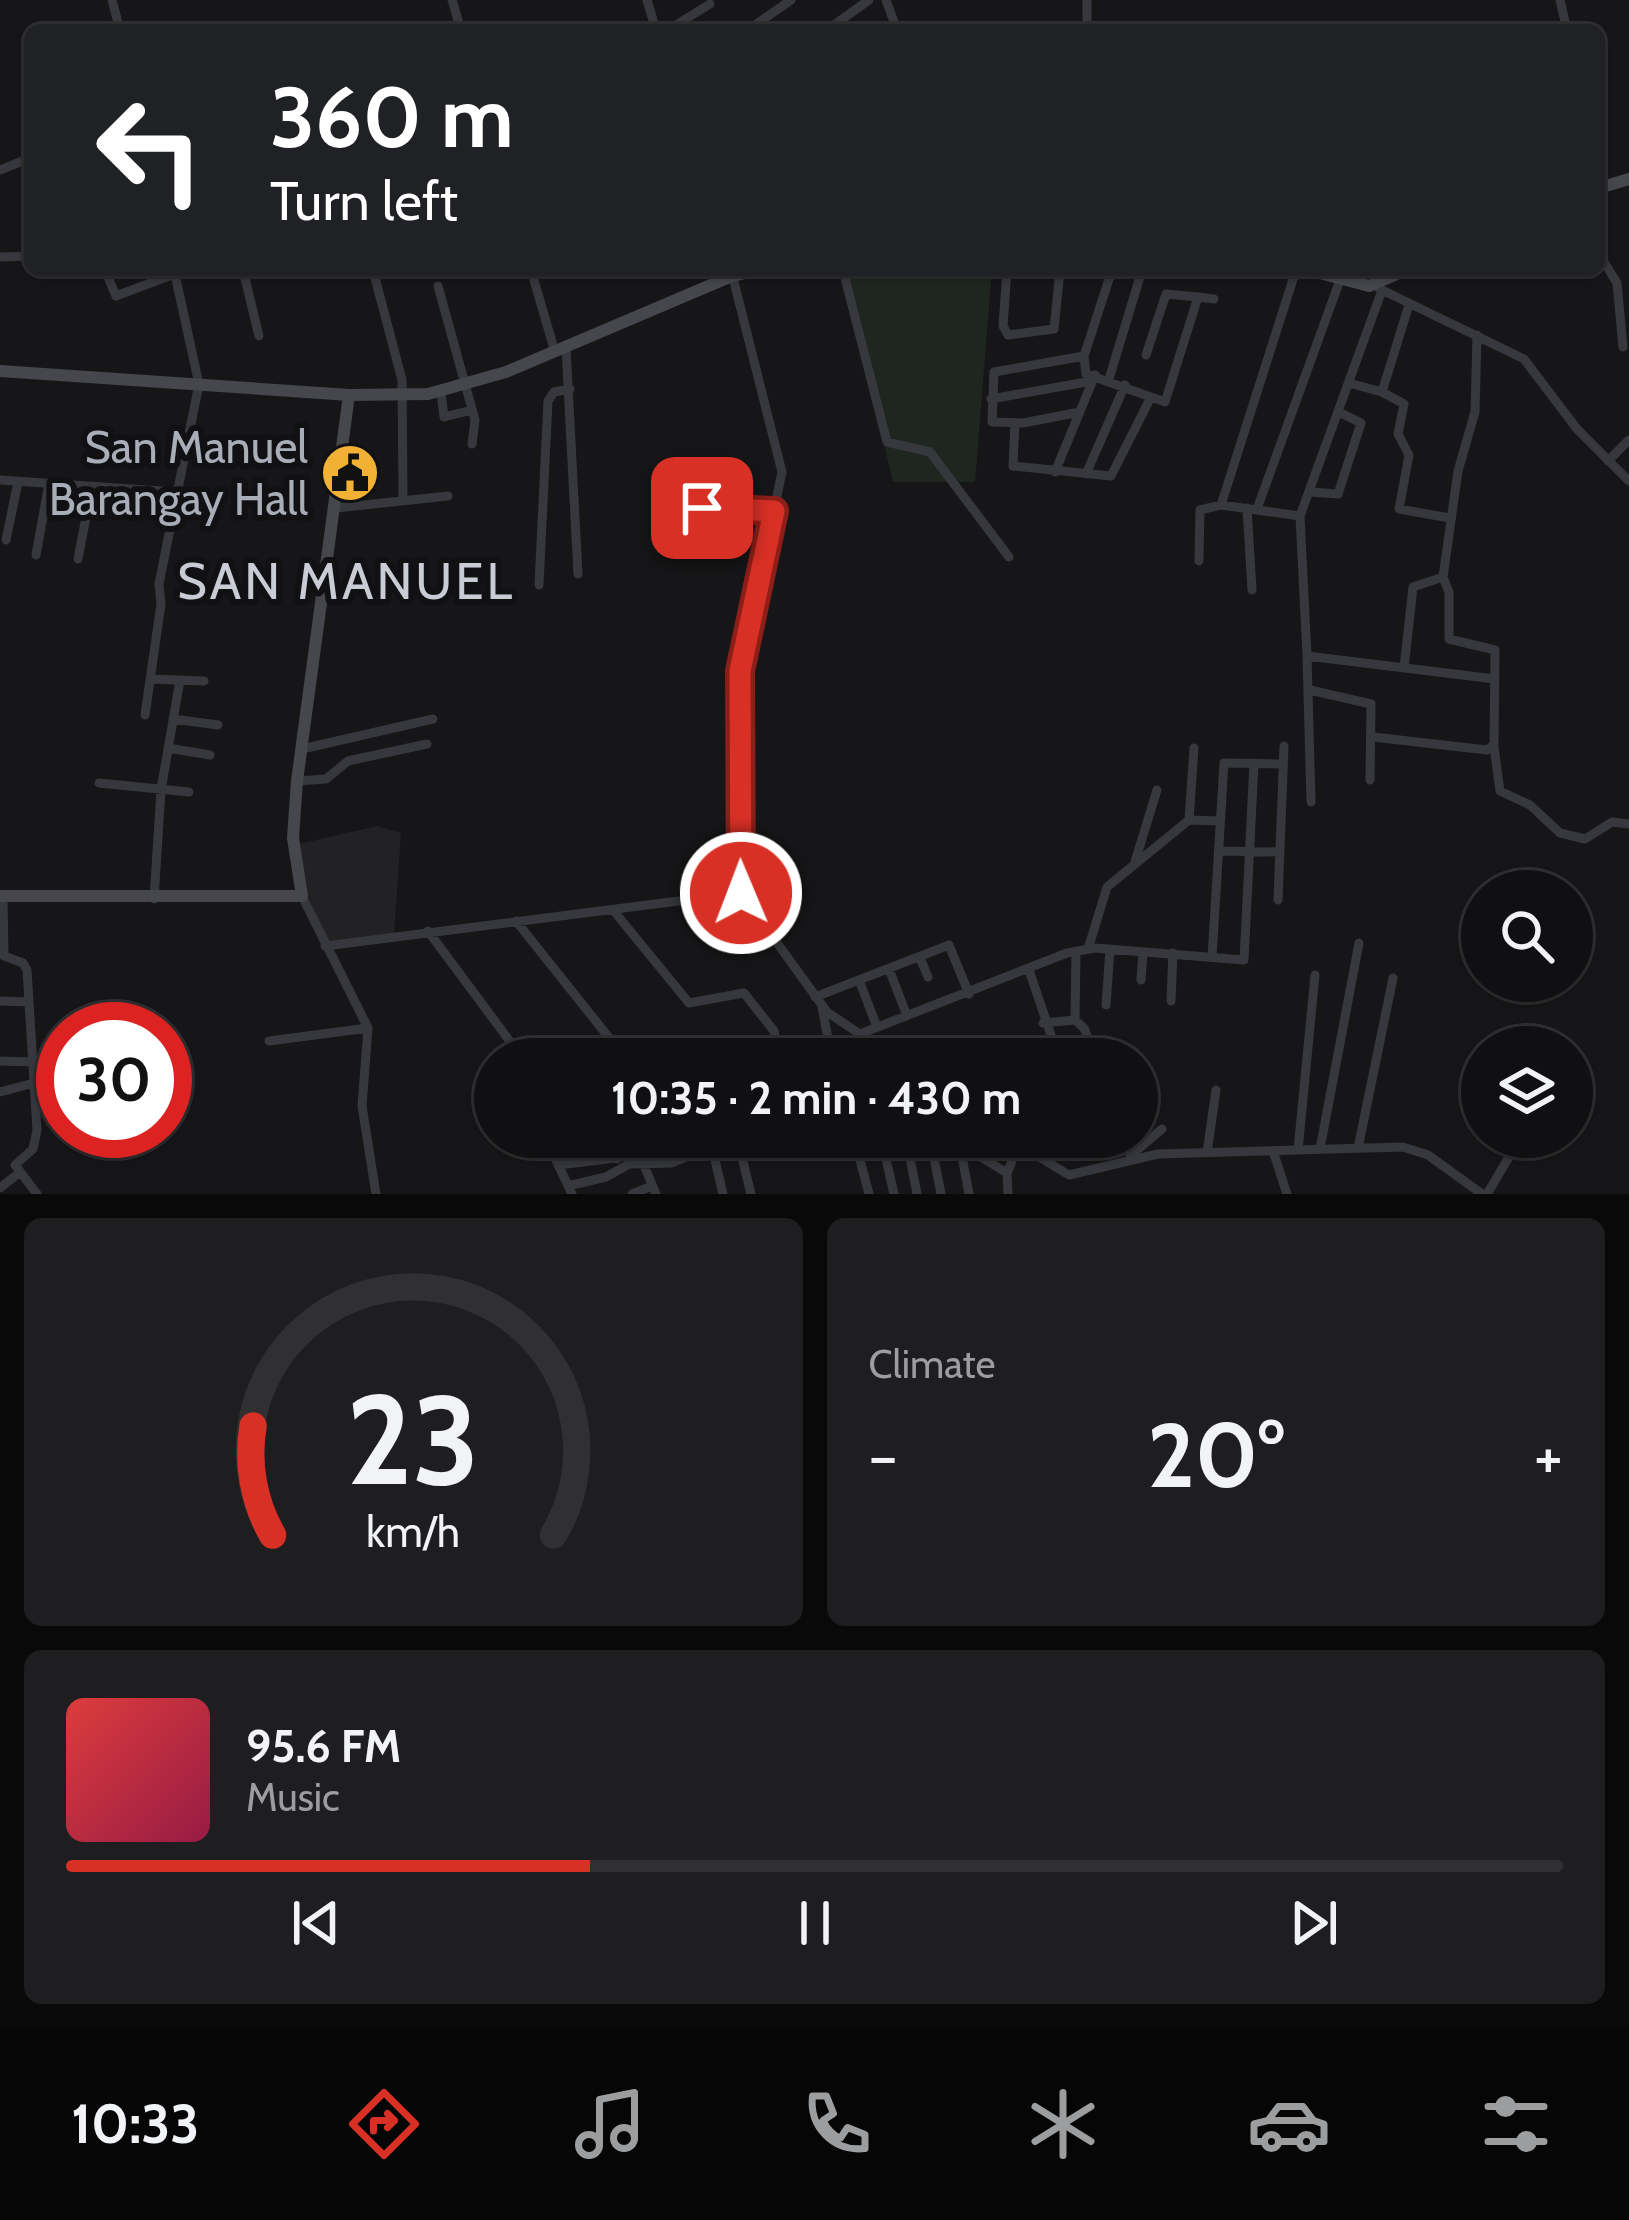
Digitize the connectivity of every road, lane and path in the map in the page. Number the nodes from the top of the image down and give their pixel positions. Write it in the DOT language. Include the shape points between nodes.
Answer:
graph roads {
  1 [pos="790,0"];
  2 [pos="869,0"];
  3 [pos="710,4"];
  4 [pos="849,14"];
  5 [pos="678,24"];
  6 [pos="756,24"];
  7 [pos="835,24"];
  8 [pos="853,24"];
  9 [pos="1605,264"];
  10 [pos="108,276"];
  11 [pos="166,276"];
  12 [pos="179,276"];
  13 [pos="244,276"];
  14 [pos="374,276"];
  15 [pos="533,276"];
  16 [pos="725,276"];
  17 [pos="733,276"];
  18 [pos="845,276"];
  19 [pos="1007,276"];
  20 [pos="1059,276"];
  21 [pos="1110,276"];
  22 [pos="1140,276"];
  23 [pos="1294,276"];
  24 [pos="1327,276"];
  25 [pos="1397,276"];
  26 [pos="1340,280"];
  27 [pos="439,286"];
  28 [pos="1378,289"];
  29 [pos="1198,297"];
  30 [pos="1214,299"];
  31 [pos="1408,308"];
  32 [pos="1477,335"];
  33 [pos="259,336"];
  34 [pos="1623,347"];
  35 [pos="561,350"];
  36 [pos="1146,355"];
  37 [pos="1084,356"];
  38 [pos="0,371"];
  39 [pos="1094,378"];
  40 [pos="1109,379"];
  41 [pos="199,383"];
  42 [pos="1349,383"];
  43 [pos="464,385"];
  44 [pos="1125,385"];
  45 [pos="570,389"];
  46 [pos="440,392"];
  47 [pos="1382,392"];
  48 [pos="349,395"];
  49 [pos="404,395"];
  50 [pos="1151,397"];
  51 [pos="991,399"];
  52 [pos="472,410"];
  53 [pos="1080,412"];
  54 [pos="1339,412"];
  55 [pos="1016,423"];
  56 [pos="1629,440"];
  57 [pos="472,444"];
  58 [pos="1608,461"];
  59 [pos="1055,472"];
  60 [pos="1087,474"];
  61 [pos="0,480"];
  62 [pos="1629,481"];
  63 [pos="18,482"];
  64 [pos="49,483"];
  65 [pos="92,486"];
  66 [pos="175,492"];
  67 [pos="1310,492"];
  68 [pos="448,496"];
  69 [pos="403,500"];
  70 [pos="1221,505"];
  71 [pos="336,508"];
  72 [pos="702,508"];
  73 [pos="1252,509"];
  74 [pos="774,511"];
  75 [pos="1300,516"];
  76 [pos="1450,518"];
  77 [pos="6,540"];
  78 [pos="36,555"];
  79 [pos="1009,556"];
  80 [pos="78,559"];
  81 [pos="1199,562"];
  82 [pos="578,574"];
  83 [pos="1443,577"];
  84 [pos="539,585"];
  85 [pos="1252,590"];
  86 [pos="1307,656"];
  87 [pos="1404,668"];
  88 [pos="151,680"];
  89 [pos="180,680"];
  90 [pos="1495,680"];
  91 [pos="204,681"];
  92 [pos="1310,690"];
  93 [pos="145,716"];
  94 [pos="173,719"];
  95 [pos="433,719"];
  96 [pos="218,724"];
  97 [pos="1372,737"];
  98 [pos="427,744"];
  99 [pos="1284,746"];
  100 [pos="1494,747"];
  101 [pos="168,748"];
  102 [pos="1194,748"];
  103 [pos="302,749"];
  104 [pos="210,754"];
  105 [pos="1254,763"];
  106 [pos="1283,764"];
  107 [pos="1370,780"];
  108 [pos="297,781"];
  109 [pos="100,783"];
  110 [pos="161,790"];
  111 [pos="1157,790"];
  112 [pos="189,792"];
  113 [pos="1311,802"];
  114 [pos="1189,820"];
  115 [pos="1220,821"];
  116 [pos="1629,824"];
  117 [pos="1220,851"];
  118 [pos="1248,851"];
  119 [pos="1279,852"];
  120 [pos="138,860"];
  121 [pos="154,861"];
  122 [pos="1132,868"];
  123 [pos="741,893"];
  124 [pos="1,896"];
  125 [pos="302,896"];
  126 [pos="154,899"];
  127 [pos="1277,900"];
  128 [pos="613,910"];
  129 [pos="516,921"];
  130 [pos="428,931"];
  131 [pos="1359,943"];
  132 [pos="325,946"];
  133 [pos="1082,950"];
  134 [pos="1110,950"];
  135 [pos="1143,952"];
  136 [pos="1173,953"];
  137 [pos="1212,957"];
  138 [pos="920,958"];
  139 [pos="889,969"];
  140 [pos="1029,970"];
  141 [pos="1315,975"];
  142 [pos="928,977"];
  143 [pos="1393,978"];
  144 [pos="859,980"];
  145 [pos="1141,980"];
  146 [pos="969,994"];
  147 [pos="0,1001"];
  148 [pos="1171,1001"];
  149 [pos="29,1002"];
  150 [pos="819,1002"];
  151 [pos="1106,1005"];
  152 [pos="907,1016"];
  153 [pos="1075,1020"];
  154 [pos="1043,1023"];
  155 [pos="878,1027"];
  156 [pos="368,1028"];
  157 [pos="860,1036"];
  158 [pos="507,1038"];
  159 [pos="609,1038"];
  160 [pos="776,1038"];
  161 [pos="827,1038"];
  162 [pos="863,1038"];
  163 [pos="1050,1038"];
  164 [pos="1086,1038"];
  165 [pos="269,1041"];
  166 [pos="0,1061"];
  167 [pos="33,1062"];
  168 [pos="34,1083"];
  169 [pos="1216,1090"];
  170 [pos="0,1092"];
  171 [pos="1162,1129"];
  172 [pos="1358,1148"];
  173 [pos="1320,1149"];
  174 [pos="1298,1150"];
  175 [pos="1273,1151"];
  176 [pos="1207,1153"];
  177 [pos="555,1158"];
  178 [pos="617,1158"];
  179 [pos="659,1158"];
  180 [pos="676,1158"];
  181 [pos="715,1158"];
  182 [pos="742,1158"];
  183 [pos="859,1158"];
  184 [pos="885,1158"];
  185 [pos="910,1158"];
  186 [pos="934,1158"];
  187 [pos="962,1158"];
  188 [pos="982,1158"];
  189 [pos="1013,1158"];
  190 [pos="1039,1158"];
  191 [pos="1508,1158"];
  192 [pos="586,1160"];
  193 [pos="1126,1160"];
  194 [pos="619,1162"];
  195 [pos="643,1163"];
  196 [pos="660,1163"];
  197 [pos="558,1165"];
  198 [pos="19,1173"];
  199 [pos="1007,1173"];
  200 [pos="0,1188"];
  201 [pos="570,1190"];
  202 [pos="654,1190"];
  203 [pos="37,1194"];
  204 [pos="376,1194"];
  205 [pos="632,1194"];
  206 [pos="723,1194"];
  207 [pos="751,1194"];
  208 [pos="868,1194"];
  209 [pos="894,1194"];
  210 [pos="916,1194"];
  211 [pos="941,1194"];
  212 [pos="969,1194"];
  213 [pos="1005,1194"];
  214 [pos="1287,1194"];
  215 [pos="1485,1194"];
  1 -- 6 [label="street"];
  2 -- 4 [label="street"];
  3 -- 5 [label="street"];
  4 -- 7 [label="street"];
  4 -- 8 [label="street"];
  9 -- 34 [label="street" via="1617,283"];
  10 -- 11 [label="street" via="116,296"];
  12 -- 41 [label="street"];
  13 -- 33 [label="street"];
  14 -- 49 [label="street"];
  15 -- 35 [label="street"];
  16 -- 35 [label="street"];
  17 -- 74 [label="street" via="782,466"];
  18 -- 79 [label="street" via="887,442 930,452"];
  19 -- 20 [label="street" via="1008,335 1054,328"];
  21 -- 37 [label="street"];
  22 -- 40 [label="street"];
  23 -- 70 [label="street"];
  24 -- 26 [label="street"];
  25 -- 28 [label="street"];
  26 -- 28 [label="street"];
  26 -- 73 [label="street"];
  27 -- 43 [label="street"];
  28 -- 31 [label="street"];
  28 -- 42 [label="street"];
  29 -- 30 [label="street"];
  29 -- 36 [label="street" via="1166,294"];
  29 -- 50 [label="street" via="1169,397"];
  31 -- 32 [label="street"];
  31 -- 47 [label="street"];
  32 -- 58 [label="street" via="1523,359"];
  32 -- 76 [label="street" via="1475,412"];
  35 -- 43 [label="street"];
  35 -- 45 [label="street"];
  37 -- 39 [label="street" via="1085,373"];
  37 -- 51 [label="street" via="997,368"];
  38 -- 41 [label="street"];
  39 -- 40 [label="street"];
  39 -- 51 [label="street"];
  39 -- 53 [label="street"];
  40 -- 44 [label="street"];
  41 -- 48 [label="street"];
  41 -- 66 [label="street"];
  42 -- 47 [label="street"];
  42 -- 54 [label="street"];
  43 -- 46 [label="street"];
  43 -- 52 [label="street"];
  44 -- 50 [label="street"];
  44 -- 60 [label="street"];
  45 -- 82 [label="street"];
  45 -- 84 [label="street" via="548,401"];
  46 -- 49 [label="street"];
  46 -- 52 [label="street" via="444,417"];
  47 -- 76 [label="street" via="1404,404 1398,434 1409,458 1399,509"];
  48 -- 49 [label="street"];
  48 -- 71 [label="street"];
  49 -- 69 [label="street"];
  50 -- 60 [label="street" via="1116,473"];
  51 -- 55 [label="street" via="992,422"];
  52 -- 57 [label="street"];
  53 -- 55 [label="street"];
  53 -- 59 [label="street"];
  54 -- 67 [label="street"];
  54 -- 67 [label="street" via="1361,423 1338,494"];
  55 -- 59 [label="street" via="1013,466"];
  56 -- 58 [label="street"];
  58 -- 62 [label="street"];
  59 -- 60 [label="street"];
  61 -- 63 [label="street"];
  63 -- 64 [label="street"];
  63 -- 77 [label="street"];
  64 -- 65 [label="street"];
  64 -- 78 [label="street"];
  65 -- 66 [label="street"];
  65 -- 80 [label="street"];
  66 -- 88 [label="street"];
  67 -- 75 [label="street"];
  68 -- 69 [label="street"];
  69 -- 71 [label="street"];
  70 -- 73 [label="street"];
  70 -- 81 [label="street" via="1198,513"];
  71 -- 103 [label="street"];
  72 -- 74 [label="street"];
  73 -- 75 [label="street"];
  73 -- 85 [label="street"];
  74 -- 123 [label="street" via="740,671"];
  75 -- 86 [label="street"];
  76 -- 83 [label="street"];
  83 -- 87 [label="street" via="1413,587"];
  83 -- 90 [label="street" via="1449,639 1494,648"];
  86 -- 87 [label="street"];
  86 -- 92 [label="street"];
  87 -- 90 [label="street"];
  88 -- 89 [label="street"];
  88 -- 93 [label="street"];
  89 -- 91 [label="street"];
  89 -- 94 [label="street"];
  90 -- 100 [label="street"];
  92 -- 97 [label="street" via="1371,704"];
  92 -- 113 [label="street"];
  94 -- 96 [label="street"];
  94 -- 101 [label="street"];
  95 -- 103 [label="street"];
  97 -- 100 [label="street"];
  97 -- 107 [label="street"];
  98 -- 108 [label="street" via="348,761 326,779"];
  99 -- 106 [label="street"];
  100 -- 116 [label="street" via="1500,791 1560,833 1586,839 1612,822"];
  101 -- 104 [label="street"];
  101 -- 110 [label="street"];
  102 -- 114 [label="street"];
  103 -- 108 [label="street"];
  105 -- 106 [label="street"];
  105 -- 115 [label="street" via="1225,761"];
  105 -- 118 [label="street"];
  106 -- 119 [label="street"];
  108 -- 125 [label="street" via="293,838"];
  109 -- 110 [label="street"];
  110 -- 112 [label="street"];
  110 -- 121 [label="street"];
  111 -- 122 [label="street"];
  114 -- 115 [label="street"];
  114 -- 122 [label="street"];
  115 -- 117 [label="street"];
  117 -- 118 [label="street"];
  117 -- 137 [label="street"];
  118 -- 119 [label="street"];
  118 -- 137 [label="street" via="1245,958"];
  119 -- 127 [label="street"];
  120 -- 121 [label="street"];
  121 -- 126 [label="street"];
  122 -- 133 [label="street" via="1104,891"];
  123 -- 128 [label="street"];
  123 -- 150 [label="street"];
  124 -- 126 [label="street"];
  124 -- 149 [label="street" via="3,953 26,967"];
  125 -- 126 [label="street"];
  125 -- 132 [label="street"];
  128 -- 129 [label="street"];
  128 -- 160 [label="street" via="689,1003 744,993"];
  129 -- 130 [label="street"];
  129 -- 159 [label="street"];
  130 -- 132 [label="street"];
  130 -- 158 [label="street"];
  131 -- 173 [label="street"];
  132 -- 156 [label="street"];
  133 -- 134 [label="street"];
  133 -- 140 [label="street"];
  133 -- 153 [label="street"];
  134 -- 135 [label="street"];
  134 -- 151 [label="street"];
  135 -- 136 [label="street"];
  135 -- 145 [label="street"];
  136 -- 137 [label="street"];
  136 -- 148 [label="street"];
  138 -- 139 [label="street"];
  138 -- 142 [label="street"];
  138 -- 146 [label="street" via="950,946"];
  139 -- 144 [label="street"];
  139 -- 152 [label="street"];
  140 -- 146 [label="street"];
  140 -- 154 [label="street"];
  141 -- 174 [label="street"];
  143 -- 172 [label="street"];
  144 -- 150 [label="street"];
  144 -- 155 [label="street"];
  146 -- 152 [label="street"];
  147 -- 149 [label="street"];
  149 -- 167 [label="street"];
  150 -- 157 [label="street"];
  150 -- 161 [label="street"];
  152 -- 155 [label="street"];
  153 -- 154 [label="street"];
  153 -- 164 [label="street"];
  154 -- 163 [label="street"];
  155 -- 157 [label="street"];
  156 -- 165 [label="street"];
  156 -- 204 [label="street" via="362,1106"];
  157 -- 162 [label="street"];
  166 -- 167 [label="street"];
  167 -- 168 [label="street"];
  168 -- 170 [label="street"];
  168 -- 198 [label="street" via="37,1138 17,1159"];
  169 -- 176 [label="street"];
  171 -- 193 [label="street"];
  172 -- 173 [label="street"];
  172 -- 215 [label="street" via="1417,1150"];
  173 -- 174 [label="street"];
  174 -- 175 [label="street"];
  175 -- 176 [label="street"];
  175 -- 214 [label="street"];
  176 -- 193 [label="street"];
  177 -- 197 [label="street"];
  178 -- 194 [label="street"];
  179 -- 196 [label="street"];
  180 -- 196 [label="street"];
  181 -- 206 [label="street"];
  182 -- 207 [label="street"];
  183 -- 208 [label="street"];
  184 -- 209 [label="street"];
  185 -- 210 [label="street"];
  186 -- 211 [label="street"];
  187 -- 212 [label="street"];
  188 -- 199 [label="street"];
  189 -- 199 [label="street"];
  190 -- 193 [label="street" via="1069,1175"];
  191 -- 215 [label="street"];
  192 -- 194 [label="street"];
  192 -- 197 [label="street"];
  194 -- 195 [label="street"];
  194 -- 201 [label="street" via="606,1177"];
  195 -- 196 [label="street"];
  195 -- 202 [label="street"];
  197 -- 201 [label="street"];
  198 -- 200 [label="street"];
  198 -- 203 [label="street"];
  199 -- 213 [label="street"];
  202 -- 205 [label="street"];
}
